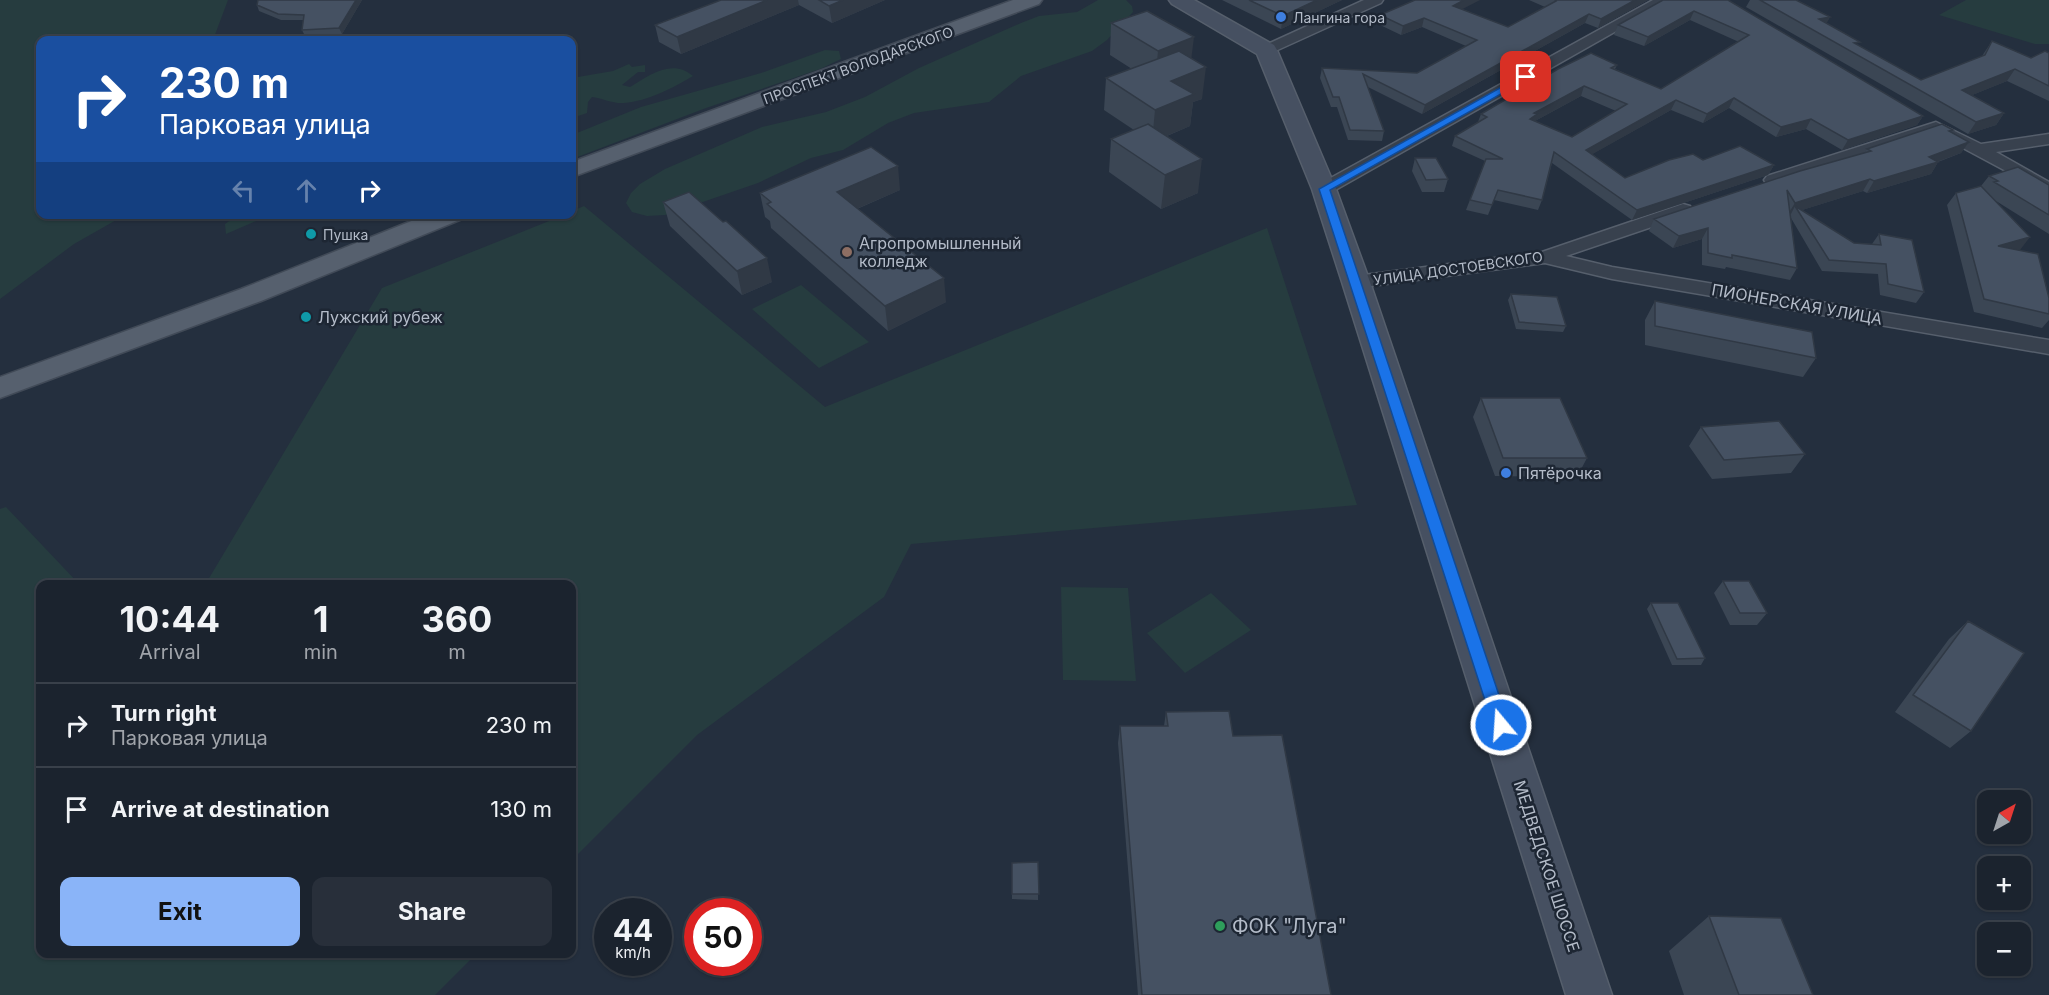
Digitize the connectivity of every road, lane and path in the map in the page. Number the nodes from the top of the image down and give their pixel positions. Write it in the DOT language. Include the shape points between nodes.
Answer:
graph roads {
  1 [pos="1032,0"];
  2 [pos="1179,0"];
  3 [pos="1376,0"];
  4 [pos="1664,0"];
  5 [pos="1266,50"];
  6 [pos="1916,115"];
  7 [pos="1936,127"];
  8 [pos="2049,139"];
  9 [pos="1978,150"];
  10 [pos="576,169"];
  11 [pos="1755,186"];
  12 [pos="1324,189"];
  13 [pos="2049,189"];
  14 [pos="1700,205"];
  15 [pos="441,219"];
  16 [pos="1545,257"];
  17 [pos="1356,282"];
  18 [pos="2049,347"];
  19 [pos="0,388"];
  20 [pos="1589,995"];
  1 -- 10 [label="main road, ПРОСПЕКТ ВОЛОДАРСКОГО"];
  2 -- 5 [label="main road"];
  3 -- 5 [label="street"];
  4 -- 12 [label="street"];
  5 -- 12 [label="main road, МЕДВЕДСКОЕ ШОССЕ"];
  6 -- 7 [label="street"];
  7 -- 9 [label="street"];
  7 -- 11 [label="street"];
  8 -- 9 [label="street"];
  9 -- 13 [label="street"];
  12 -- 17 [label="main road, МЕДВЕДСКОЕ ШОССЕ"];
  14 -- 16 [label="street, УЛИЦА ДОСТОЕВСКОГО"];
  15 -- 19 [label="main road" via="251,295"];
  16 -- 17 [label="street, УЛИЦА ДОСТОЕВСКОГО"];
  16 -- 18 [label="street, ПИОНЕРСКАЯ УЛИЦА" via="1612,273"];
  17 -- 20 [label="main road, МЕДВЕДСКОЕ ШОССЕ"];
}
